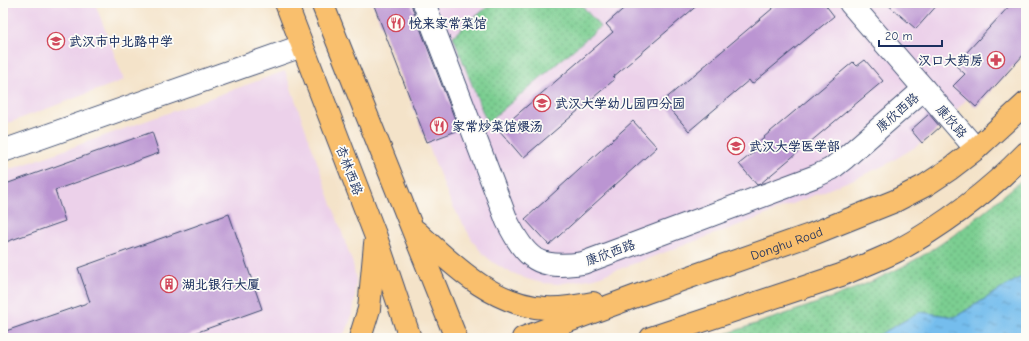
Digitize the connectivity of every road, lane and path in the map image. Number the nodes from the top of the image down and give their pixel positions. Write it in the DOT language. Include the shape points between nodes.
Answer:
graph roads {
  1 [pos="286,3"];
  2 [pos="322,3"];
  3 [pos="424,3"];
  4 [pos="850,3"];
  5 [pos="302,46"];
  6 [pos="924,89"];
  7 [pos="1026,104"];
  8 [pos="976,149"];
  9 [pos="3,151"];
  10 [pos="1026,153"];
  11 [pos="412,227"];
  12 [pos="376,237"];
  13 [pos="647,292"];
  14 [pos="360,338"];
  15 [pos="410,338"];
  16 [pos="456,338"];
  17 [pos="523,338"];
  18 [pos="651,338"];
  1 -- 5 [label="main road, 杏林西路"];
  2 -- 11 [label="main road"];
  3 -- 6 [label="street, 康欣西路" via="510,227 517,241 530,255 537,260 555,265 583,263 831,169"];
  4 -- 6 [label="street, 康欣路"];
  5 -- 9 [label="street"];
  5 -- 12 [label="main road, 杏林西路"];
  6 -- 8 [label="street, 康欣路"];
  7 -- 8 [label="main road, Donghu Road"];
  8 -- 13 [label="main road, Donghu Road" via="926,185 895,201 810,235"];
  10 -- 18 [label="main road" via="964,208 896,251 841,275"];
  11 -- 13 [label="main road" via="481,286 528,306 546,308 583,305"];
  11 -- 16 [label="main road"];
  12 -- 14 [label="main road" via="369,309"];
  12 -- 15 [label="main road, 杏林西路"];
  13 -- 17 [label="main road, Donghu Road"];
}
